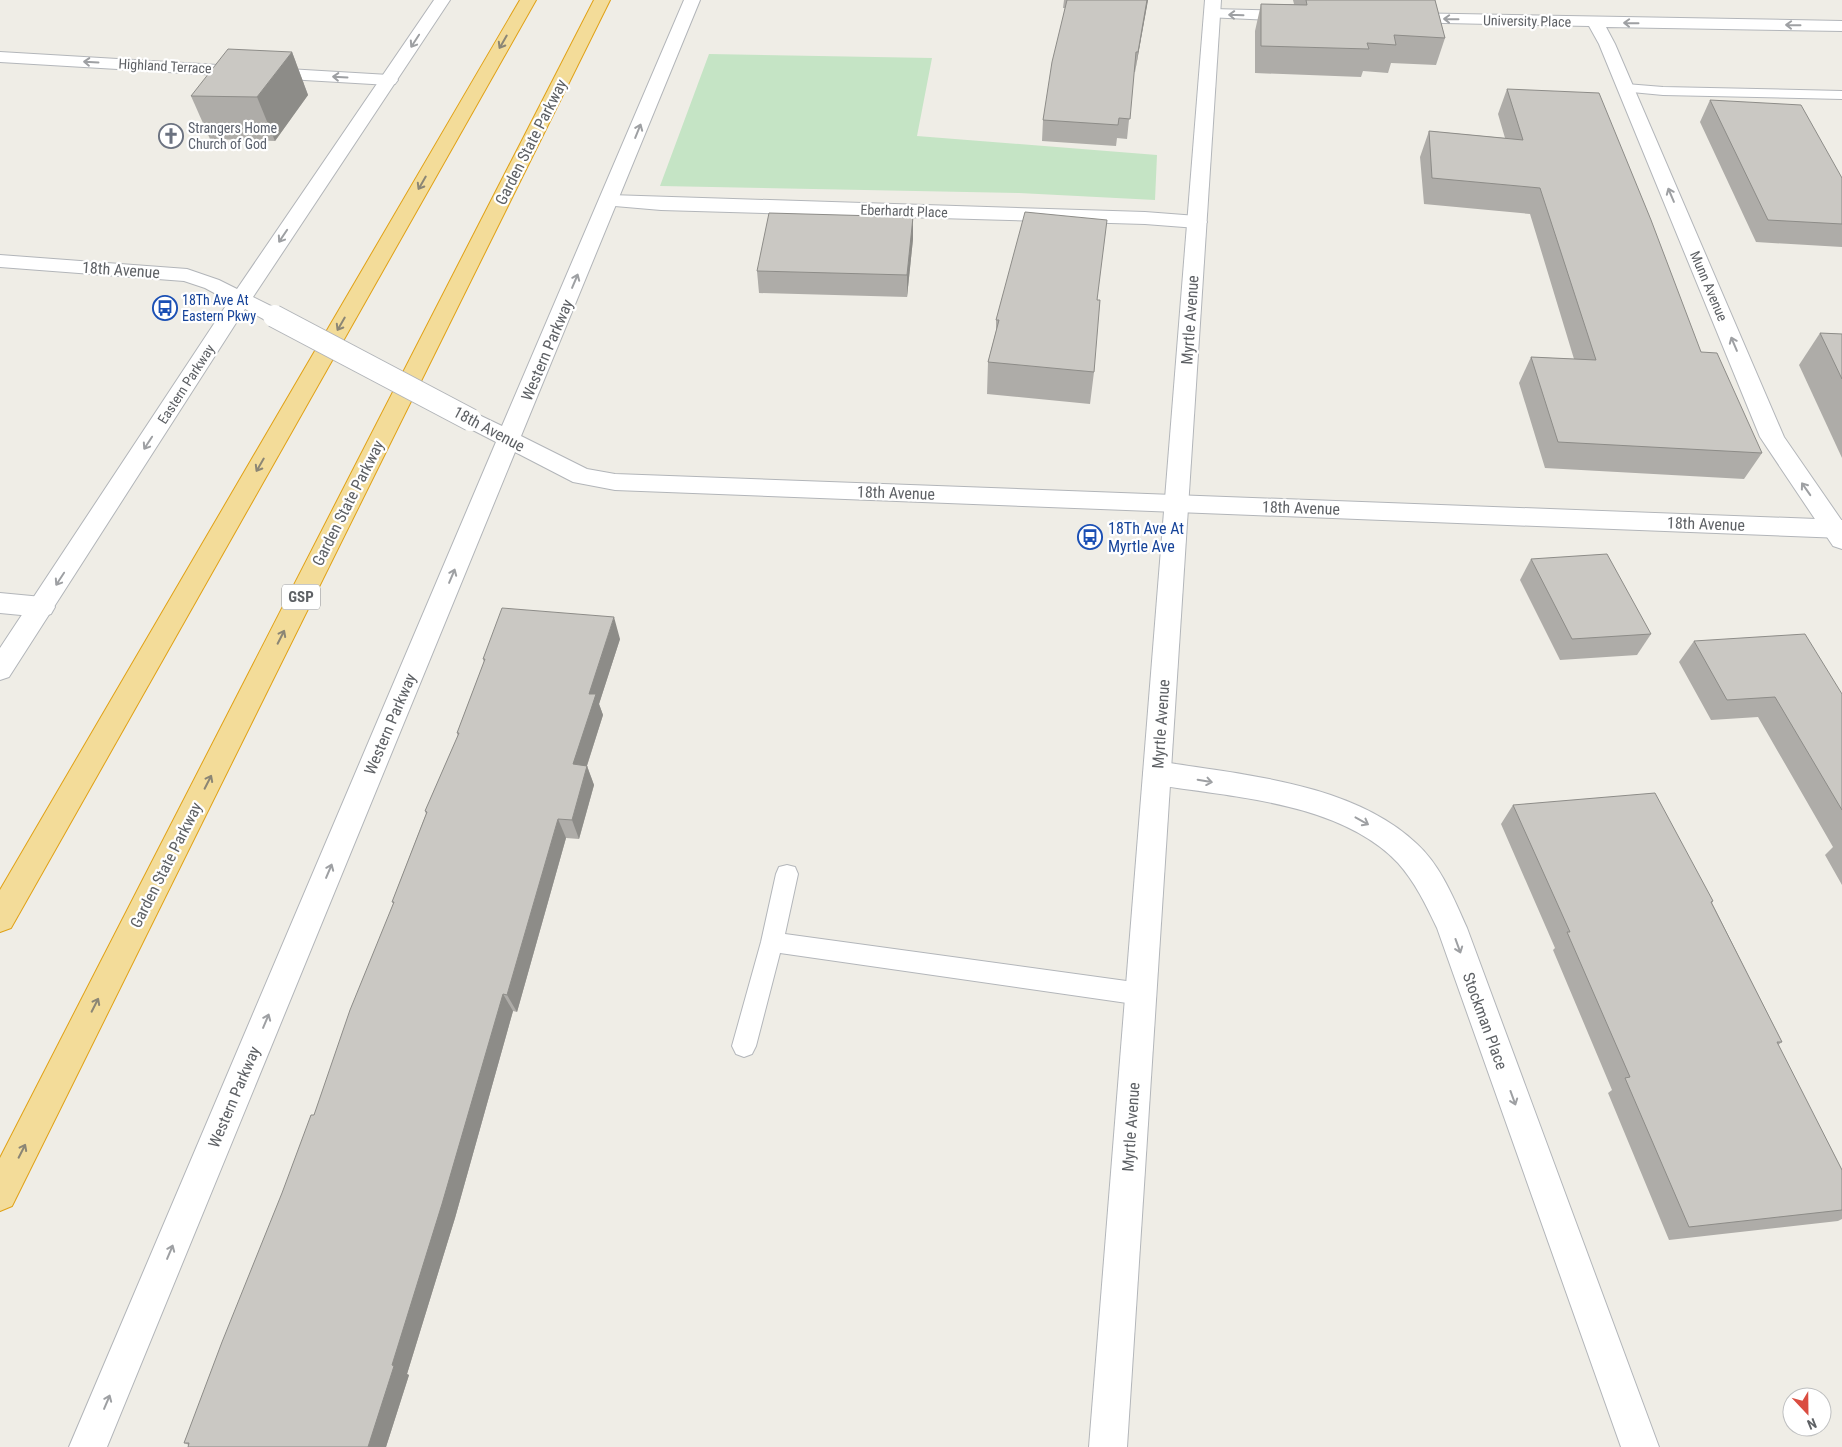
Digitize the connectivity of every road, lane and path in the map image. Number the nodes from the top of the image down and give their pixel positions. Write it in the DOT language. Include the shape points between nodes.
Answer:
graph roads {
  1 [pos="442,0"];
  2 [pos="528,0"];
  3 [pos="602,0"];
  4 [pos="692,0"];
  5 [pos="1213,7"];
  6 [pos="1308,17"];
  7 [pos="1387,18"];
  8 [pos="1595,22"];
  9 [pos="1842,26"];
  10 [pos="0,57"];
  11 [pos="389,80"];
  12 [pos="1626,88"];
  13 [pos="1842,95"];
  14 [pos="610,200"];
  15 [pos="1198,222"];
  16 [pos="0,261"];
  17 [pos="241,299"];
  18 [pos="509,439"];
  19 [pos="1177,503"];
  20 [pos="1839,533"];
  21 [pos="0,603"];
  22 [pos="42,606"];
  23 [pos="0,670"];
  24 [pos="1157,773"];
  25 [pos="786,874"];
  26 [pos="0,918"];
  27 [pos="772,942"];
  28 [pos="1141,994"];
  29 [pos="744,1046"];
  30 [pos="0,1194"];
  31 [pos="88,1447"];
  32 [pos="1108,1447"];
  33 [pos="1640,1447"];
  1 -- 11 [label="street, Eastern Parkway, one-way"];
  2 -- 26 [label="highway, one-way"];
  30 -- 3 [label="highway, Garden State Parkway / GSP, one-way"];
  14 -- 4 [label="street, Western Parkway, one-way"];
  6 -- 5 [label="street, one-way"];
  5 -- 15 [label="street, Myrtle Avenue"];
  8 -- 7 [label="street, University Place, one-way"];
  9 -- 8 [label="street, University Place, one-way"];
  8 -- 12 [label="street, Munn Avenue"];
  11 -- 10 [label="street, Highland Terrace, one-way"];
  11 -- 17 [label="street, Eastern Parkway, one-way"];
  12 -- 13 [label="lane"];
  20 -- 12 [label="street, Munn Avenue, one-way" via="1772,437"];
  14 -- 15 [label="street, Eberhardt Place"];
  18 -- 14 [label="street, Western Parkway, one-way"];
  15 -- 19 [label="street, Myrtle Avenue"];
  16 -- 17 [label="street, 18th Avenue" via="187,275"];
  17 -- 18 [label="street, 18th Avenue, bridge"];
  17 -- 22 [label="street, Eastern Parkway, one-way"];
  18 -- 19 [label="street, 18th Avenue" via="581,476 615,482"];
  31 -- 18 [label="street, Western Parkway, one-way"];
  19 -- 20 [label="street, 18th Avenue"];
  19 -- 24 [label="street, Myrtle Avenue"];
  21 -- 22 [label="street"];
  22 -- 23 [label="street, Eastern Parkway"];
  24 -- 28 [label="street, Myrtle Avenue"];
  24 -- 33 [label="street, Stockman Place, one-way" via="1322,804 1356,817 1385,834 1423,872 1452,928"];
  25 -- 27 [label="lane"];
  27 -- 28 [label="lane"];
  27 -- 29 [label="lane"];
  28 -- 32 [label="street, Myrtle Avenue"];
}
